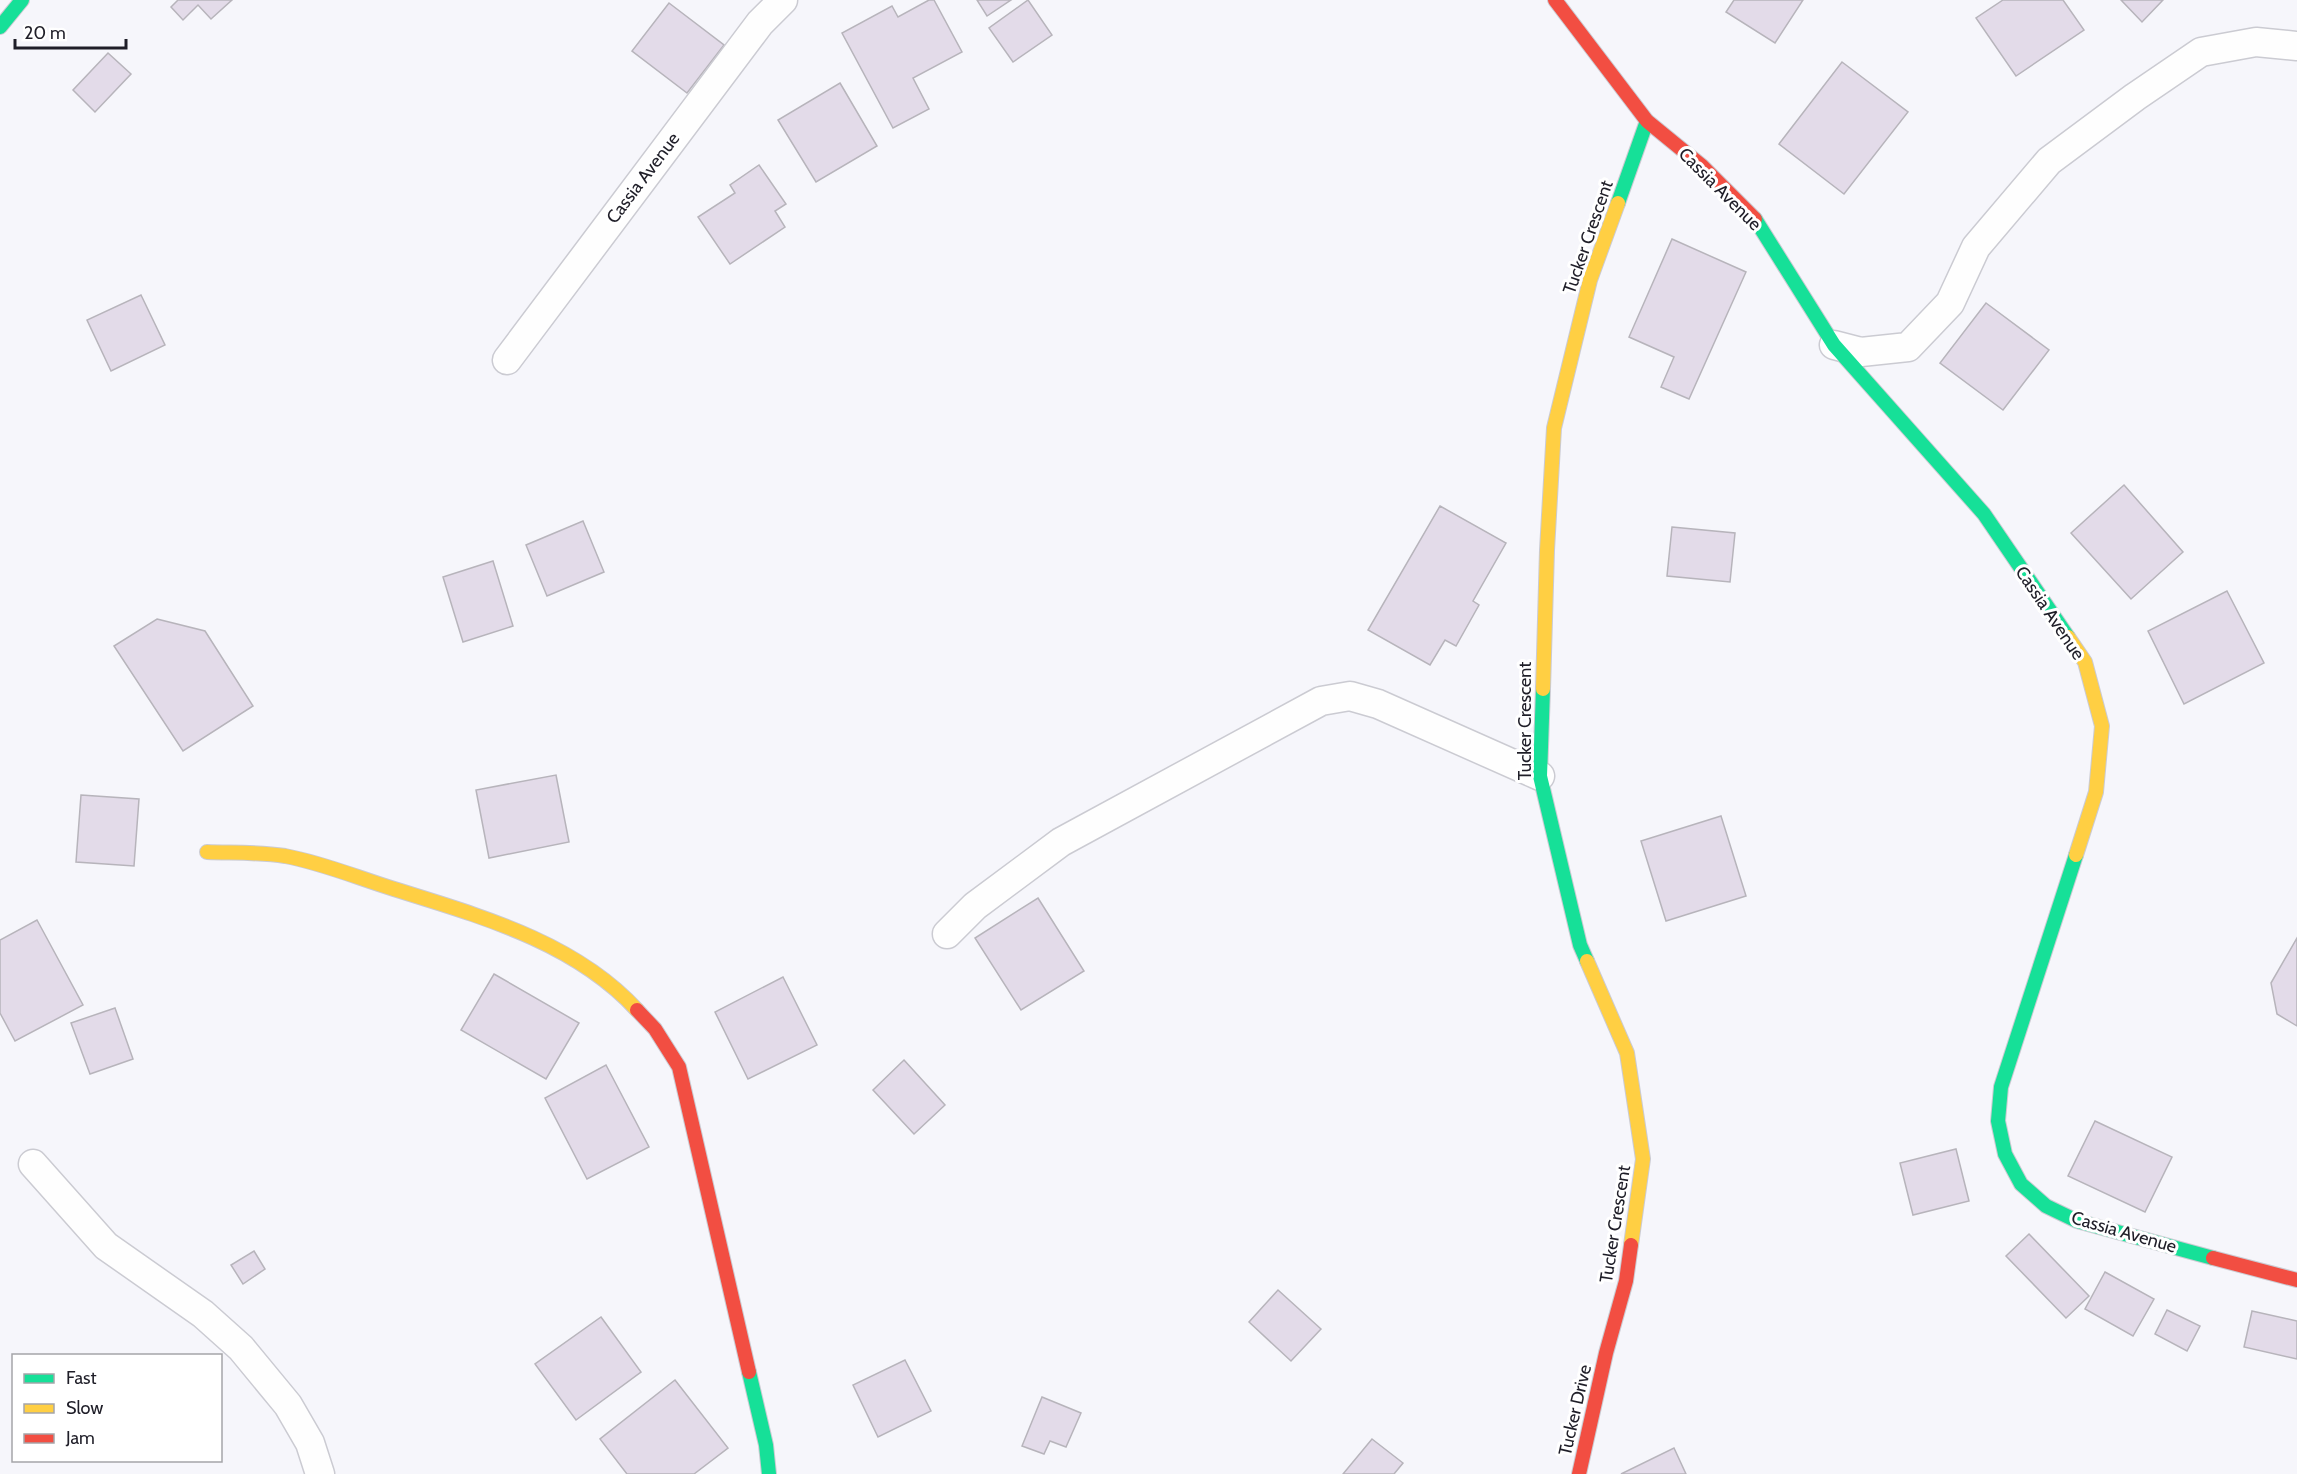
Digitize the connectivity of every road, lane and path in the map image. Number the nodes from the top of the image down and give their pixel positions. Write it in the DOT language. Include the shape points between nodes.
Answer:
graph roads {
  1 [pos="22,0"];
  2 [pos="783,0"];
  3 [pos="1555,0"];
  4 [pos="0,27"];
  5 [pos="2297,46"];
  6 [pos="1647,121"];
  7 [pos="1834,345"];
  8 [pos="507,360"];
  9 [pos="1540,777"];
  10 [pos="207,852"];
  11 [pos="947,934"];
  12 [pos="33,1164"];
  13 [pos="2297,1280"];
  14 [pos="1606,1353"];
  15 [pos="320,1474"];
  16 [pos="769,1474"];
  17 [pos="1579,1474"];
  1 -- 4 [label="street"];
  2 -- 8 [label="street, Cassia Avenue" via="760,23"];
  3 -- 6 [label="street, Cassia Avenue"];
  5 -- 7 [label="street" via="2256,42 2201,52 2049,161 1976,247 1950,303 1908,347 1861,352"];
  6 -- 7 [label="street, Cassia Avenue" via="1702,166 1755,219"];
  6 -- 9 [label="street, Tucker Crescent" via="1590,280 1554,428"];
  7 -- 13 [label="street, Cassia Avenue" via="1984,514 2085,662 2102,726 2097,792 2001,1087 1998,1121 2005,1154 2021,1184 2046,1206 2077,1221"];
  9 -- 11 [label="street" via="1378,704 1350,696 1321,701 1061,842 975,906"];
  9 -- 14 [label="street, Tucker Crescent" via="1580,945 1627,1053 1643,1159 1626,1281"];
  10 -- 16 [label="street" via="293,858 485,917 588,967 642,1012 679,1067 766,1445"];
  12 -- 15 [label="street" via="106,1246 203,1314 241,1348 288,1405 310,1443"];
  14 -- 17 [label="street, Tucker Drive"];
}
